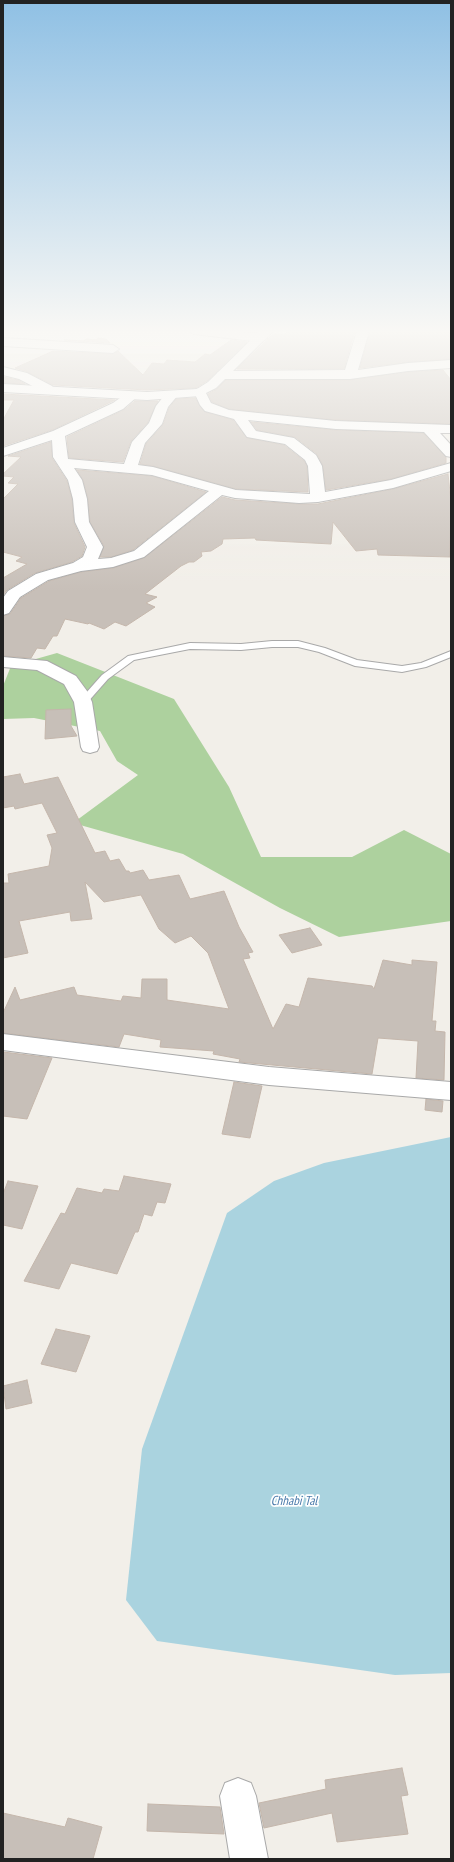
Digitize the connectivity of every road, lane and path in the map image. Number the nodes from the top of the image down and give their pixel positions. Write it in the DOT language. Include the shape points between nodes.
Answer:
graph roads {
  1 [pos="93,418"];
  2 [pos="157,418"];
  3 [pos="240,418"];
  4 [pos="259,418"];
  5 [pos="428,428"];
  6 [pos="451,429"];
  7 [pos="58,434"];
  8 [pos="3,452"];
  9 [pos="451,454"];
  10 [pos="64,463"];
  11 [pos="451,467"];
  12 [pos="130,468"];
  13 [pos="220,490"];
  14 [pos="318,498"];
  15 [pos="79,566"];
  16 [pos="9,594"];
  17 [pos="3,610"];
  18 [pos="451,654"];
  19 [pos="3,662"];
  20 [pos="83,702"];
  21 [pos="90,747"];
  22 [pos="3,1042"];
  23 [pos="451,1091"];
  24 [pos="238,1796"];
  25 [pos="249,1859"];
  1 -- 7 [label="street"];
  2 -- 12 [label="street" via="139,442"];
  3 -- 14 [label="street" via="252,434 289,440 311,458 315,466"];
  4 -- 5 [label="street" via="342,426"];
  5 -- 6 [label="street"];
  5 -- 9 [label="street"];
  7 -- 8 [label="street"];
  7 -- 10 [label="street" via="59,454"];
  10 -- 12 [label="street"];
  10 -- 15 [label="street" via="75,480 82,522 95,548 89,560"];
  11 -- 14 [label="street" via="393,484"];
  12 -- 13 [label="street" via="165,473"];
  13 -- 14 [label="street" via="254,497"];
  13 -- 15 [label="street" via="139,554 113,562"];
  15 -- 16 [label="street" via="42,576"];
  16 -- 17 [label="street"];
  18 -- 20 [label="lane" via="424,665 402,669 355,663 298,644 190,646 131,658 105,677"];
  19 -- 20 [label="street" via="41,665 52,670 70,680"];
  20 -- 21 [label="street"];
  22 -- 23 [label="street" via="269,1076"];
  24 -- 25 [label="street"];
}
